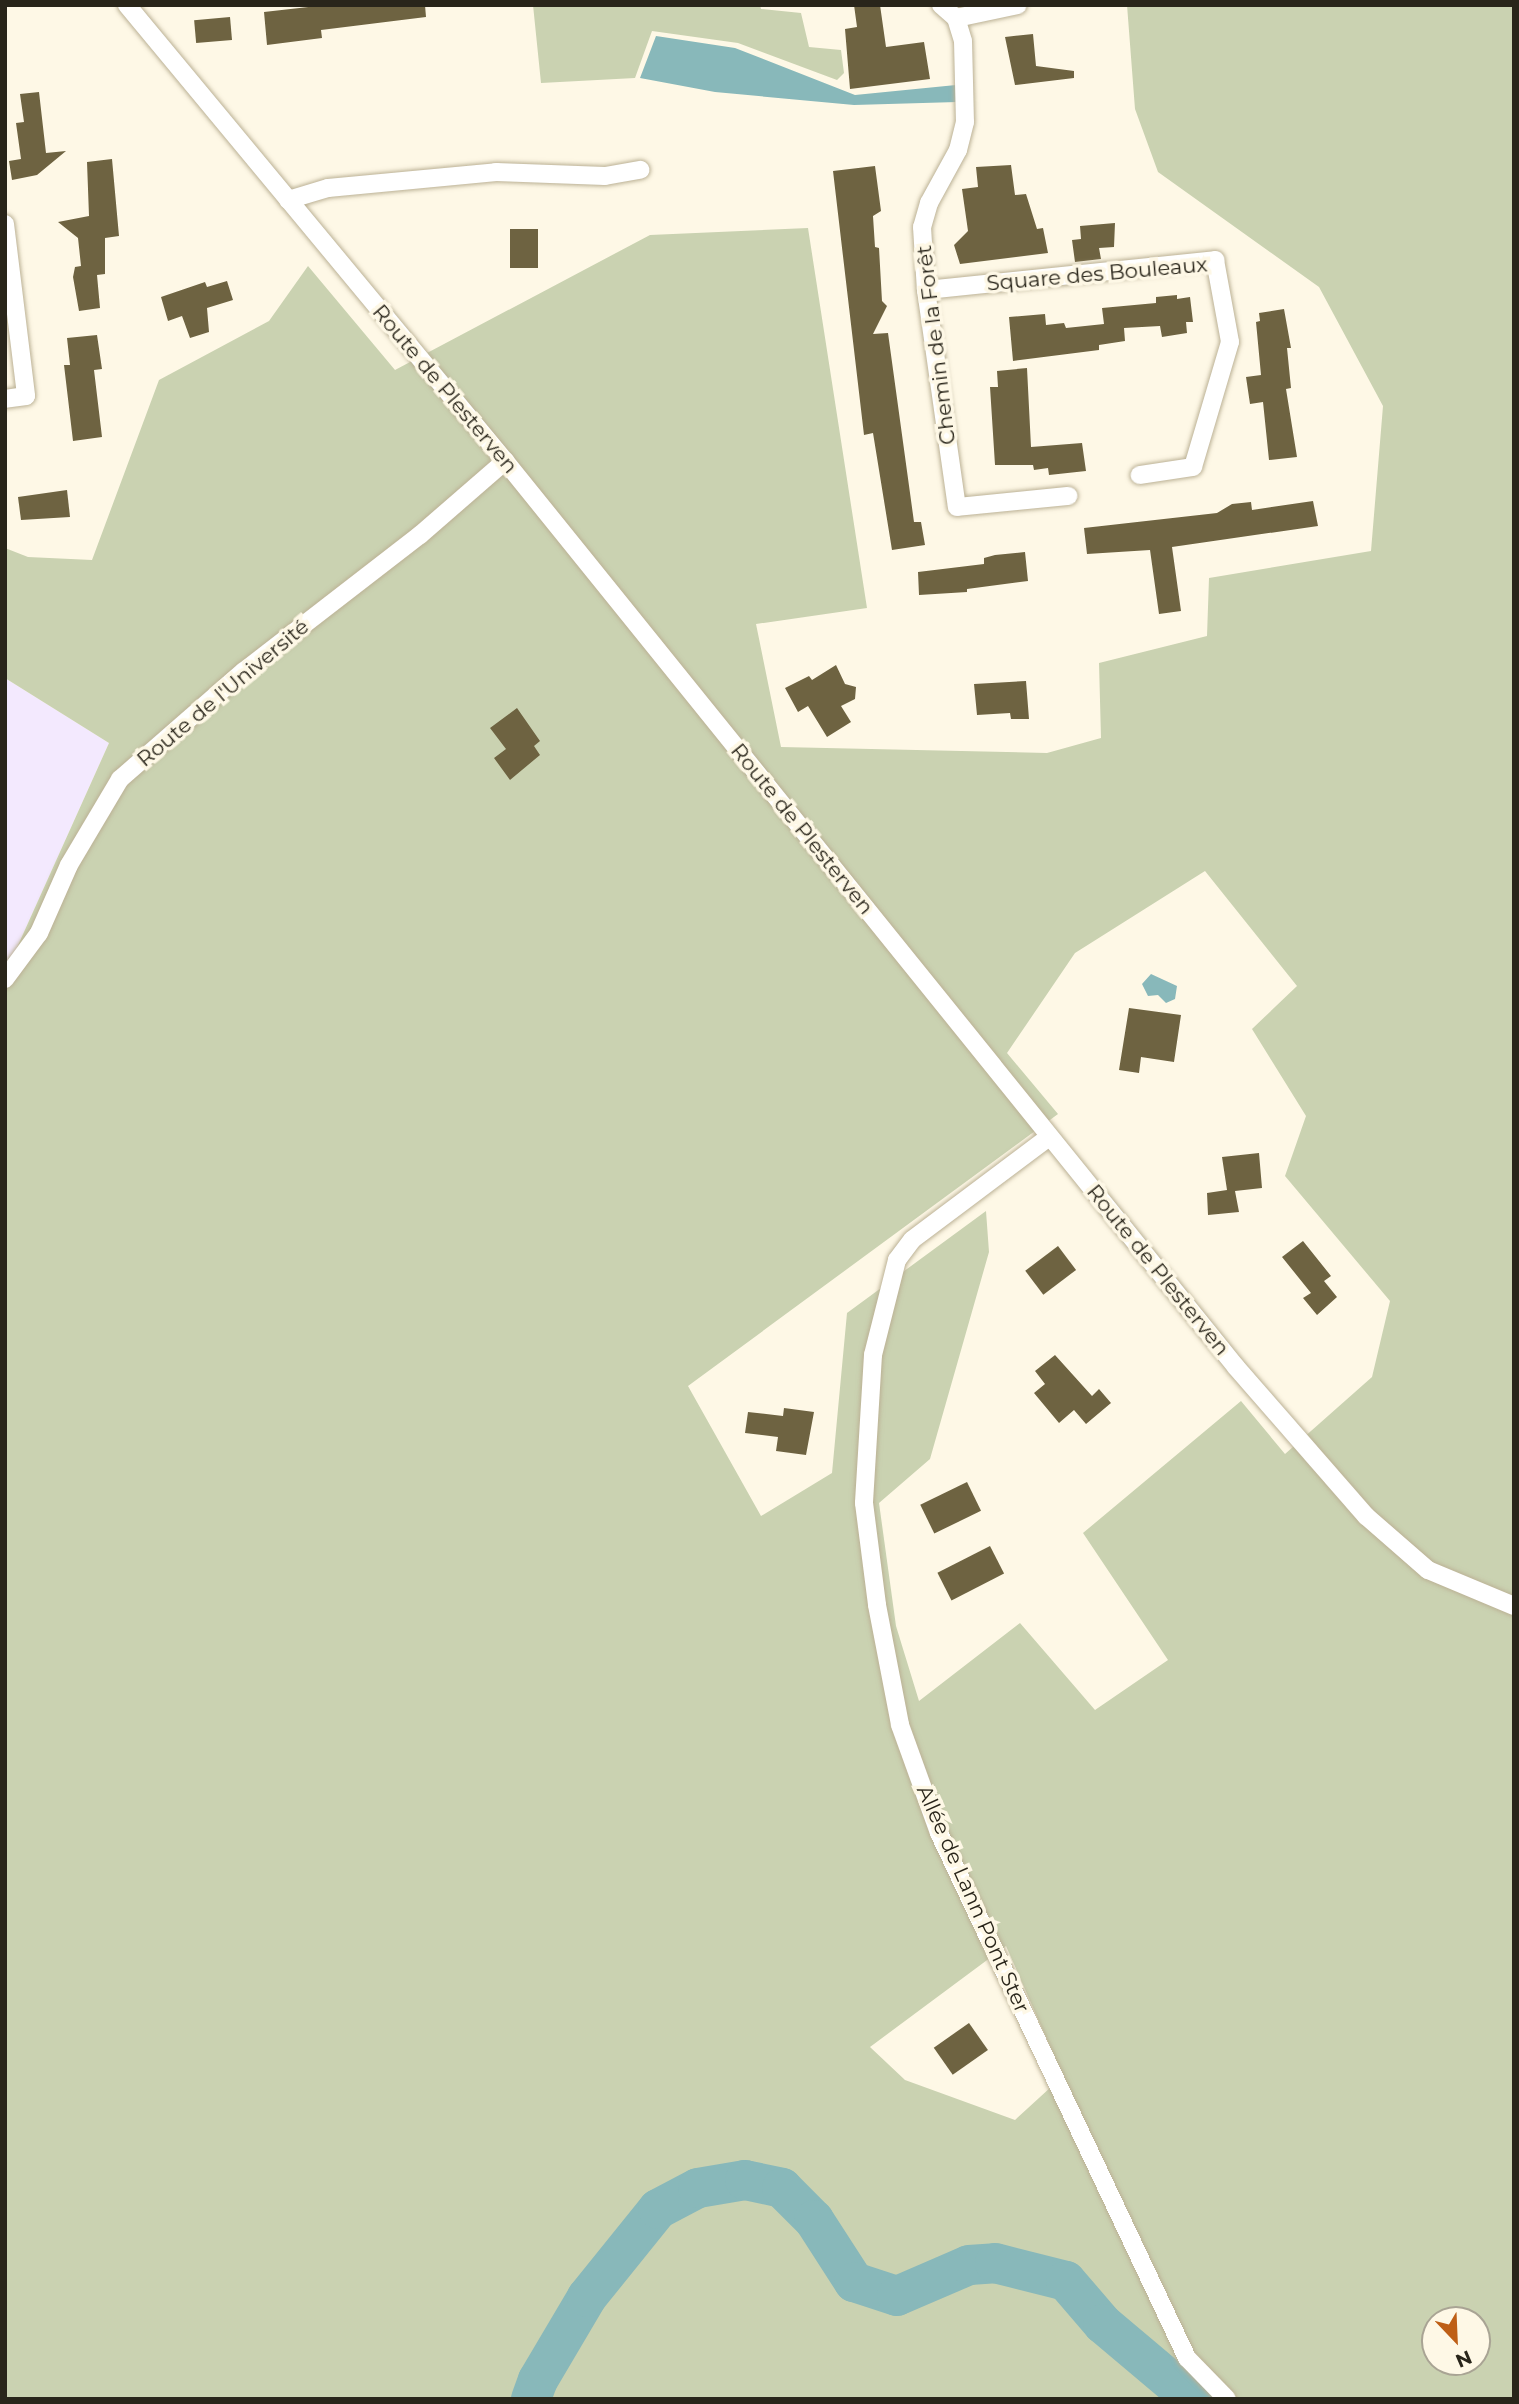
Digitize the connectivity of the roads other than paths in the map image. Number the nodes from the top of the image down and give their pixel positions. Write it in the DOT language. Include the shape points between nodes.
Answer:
graph roads {
  1 [pos="127,5"];
  2 [pos="941,5"];
  3 [pos="1018,5"];
  4 [pos="956,18"];
  5 [pos="640,170"];
  6 [pos="288,200"];
  7 [pos="5,224"];
  8 [pos="926,290"];
  9 [pos="5,398"];
  10 [pos="505,461"];
  11 [pos="1140,475"];
  12 [pos="1068,496"];
  13 [pos="5,979"];
  14 [pos="1049,1137"];
  15 [pos="1514,1606"];
  16 [pos="1227,2399"];
  1 -- 6 [label="street, Route de Plesterven"];
  2 -- 4 [label="street"];
  3 -- 4 [label="street"];
  4 -- 8 [label="street, Chemin de la Forêt" via="963,41 965,122 958,150 929,203 922,227"];
  5 -- 6 [label="street" via="605,176 496,172 328,188"];
  6 -- 10 [label="street, Route de Plesterven"];
  7 -- 9 [label="street" via="26,396"];
  8 -- 11 [label="street, Square des Bouleaux" via="1216,260 1230,342 1193,467"];
  8 -- 12 [label="street, Chemin de la Forêt" via="957,507"];
  10 -- 13 [label="street, Route de l'Université" via="420,536 244,671 120,779 69,865 39,933"];
  10 -- 14 [label="street, Route de Plesterven"];
  14 -- 15 [label="street, Route de Plesterven" via="1236,1367 1366,1516 1428,1570"];
  14 -- 16 [label="street, Allée de Lann Pont Ster" via="912,1240 897,1259 873,1355 864,1503 877,1605 900,1725 939,1833 1187,2358"];
}
